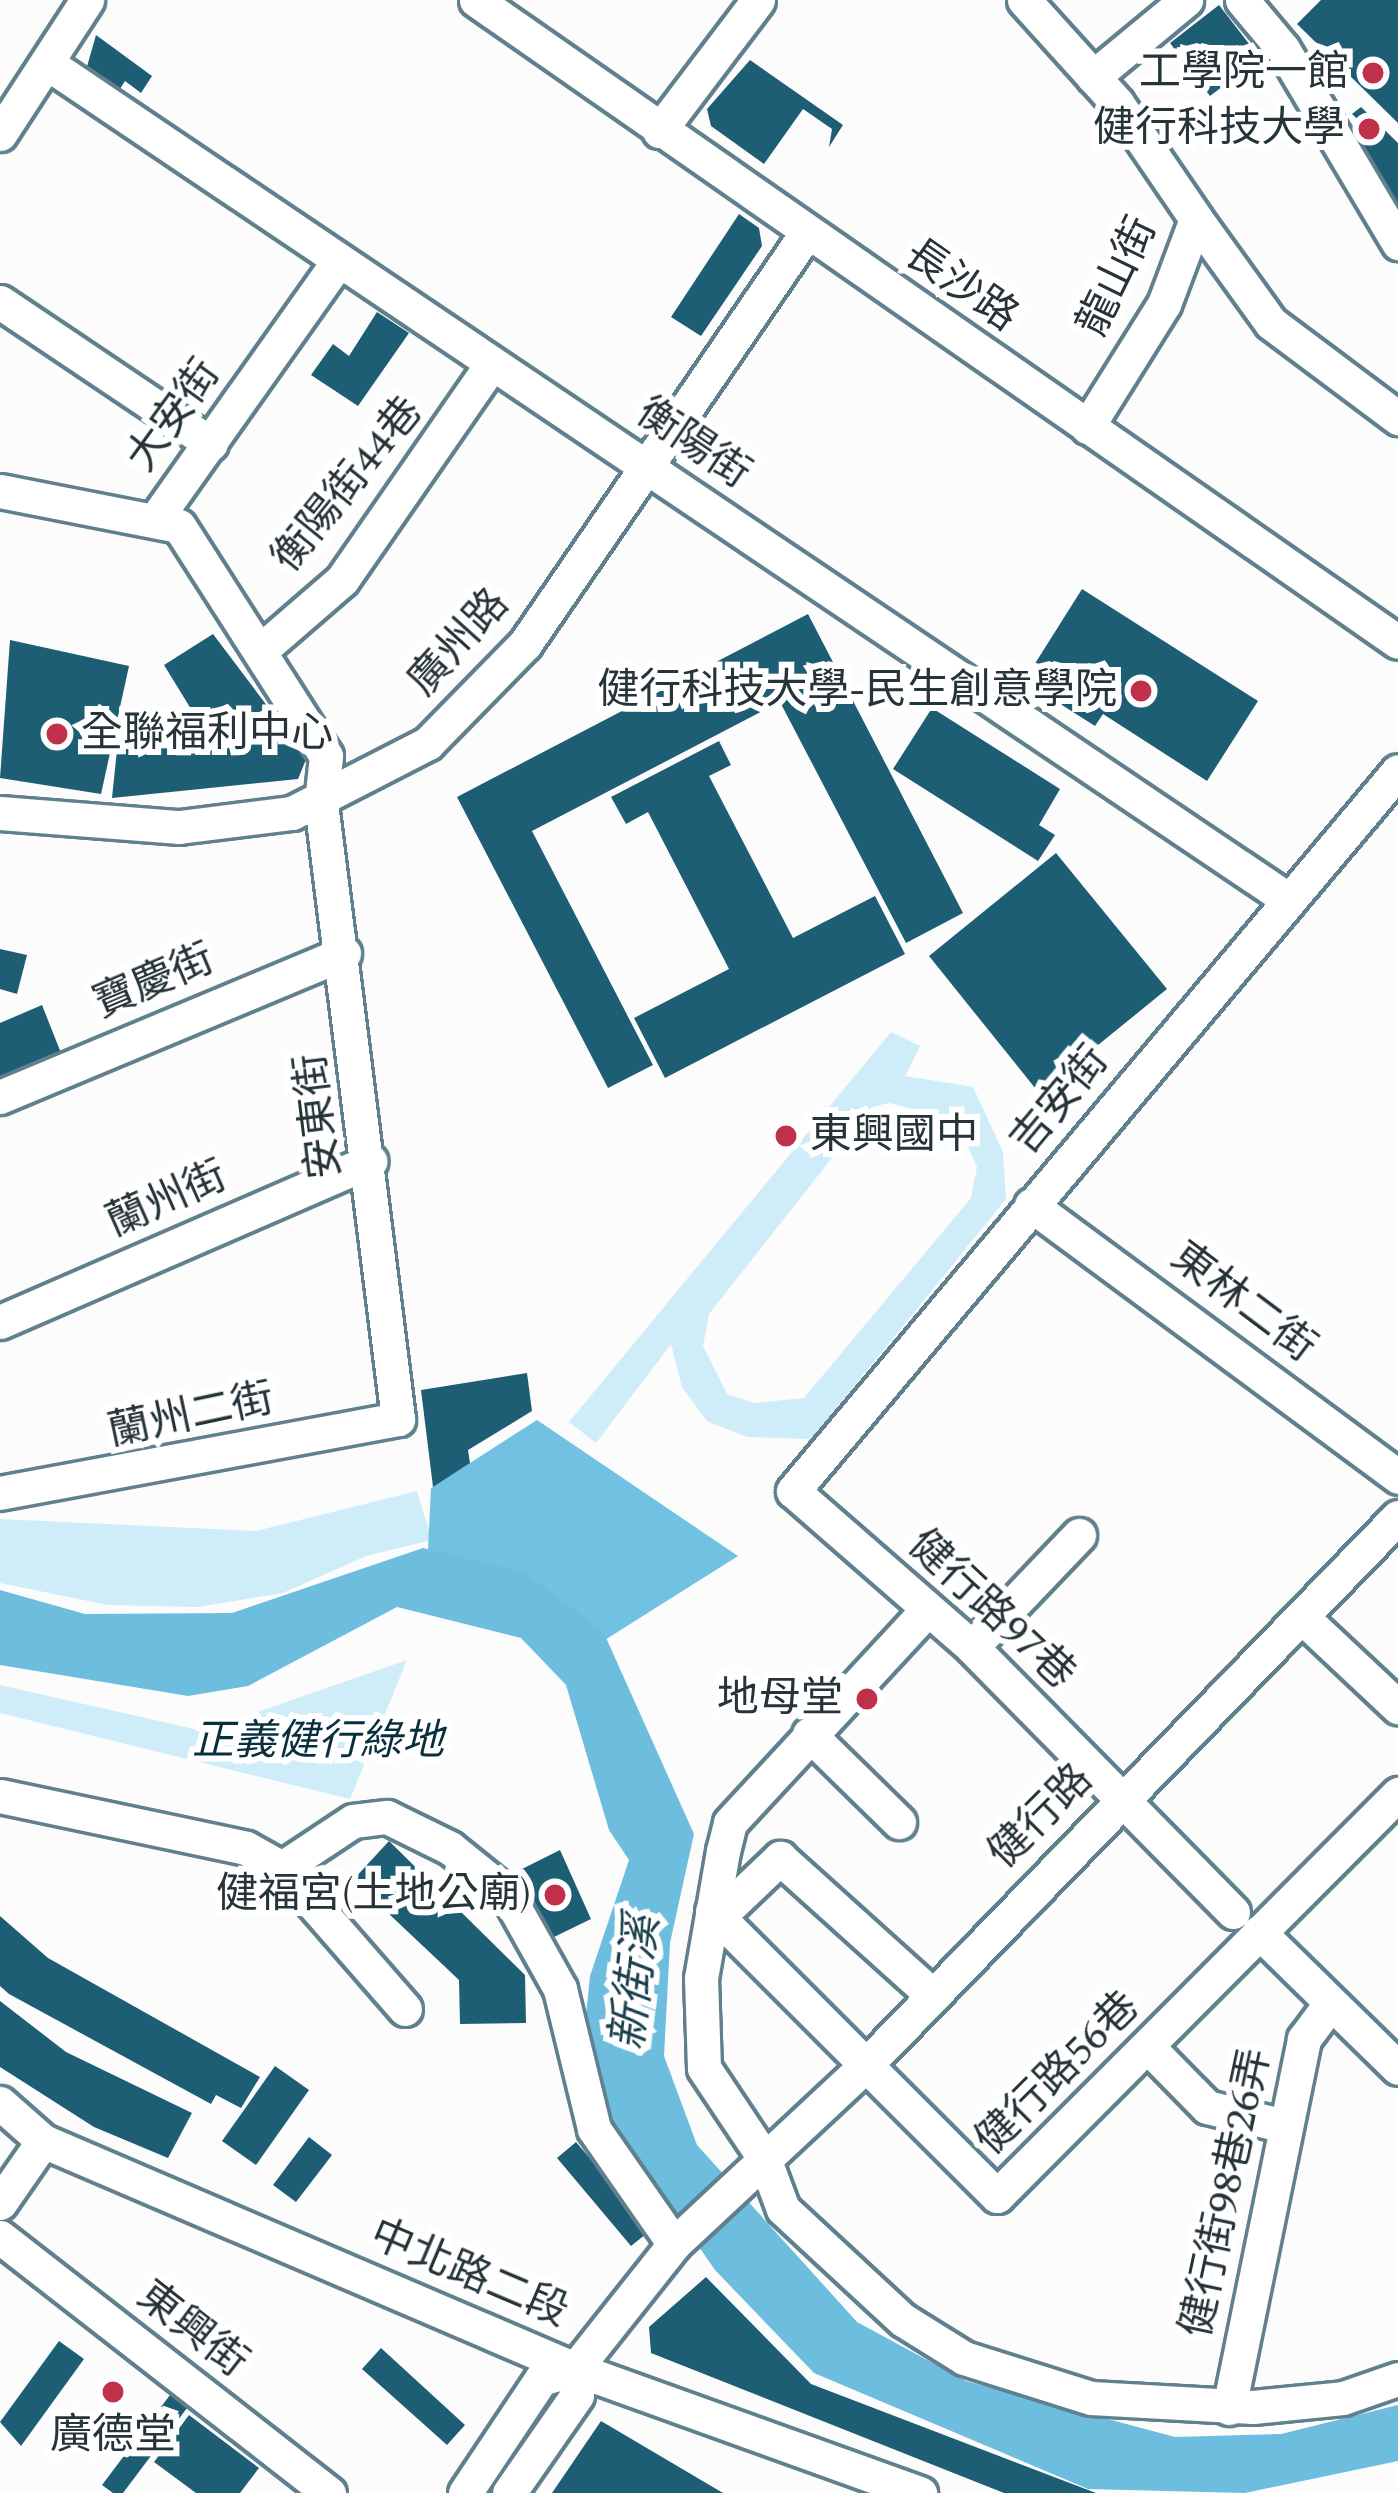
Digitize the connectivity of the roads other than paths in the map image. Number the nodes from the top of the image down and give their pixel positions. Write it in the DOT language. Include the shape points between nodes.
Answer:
graph roads {
  1 [pos="87,0"];
  2 [pos="476,0"];
  3 [pos="758,0"];
  4 [pos="1024,0"];
  5 [pos="1186,0"];
  6 [pos="1242,0"];
  7 [pos="47,63"];
  8 [pos="1094,77"];
  9 [pos="659,131"];
  10 [pos="0,134"];
  11 [pos="1196,220"];
  12 [pos="806,233"];
  13 [pos="1398,243"];
  14 [pos="338,261"];
  15 [pos="0,302"];
  16 [pos="490,364"];
  17 [pos="1398,418"];
  18 [pos="1087,428"];
  19 [pos="211,444"];
  20 [pos="648,468"];
  21 [pos="0,491"];
  22 [pos="157,517"];
  23 [pos="1398,642"];
  24 [pos="261,650"];
  25 [pos="1398,771"];
  26 [pos="321,803"];
  27 [pos="0,813"];
  28 [pos="1288,900"];
  29 [pos="344,953"];
  30 [pos="0,1097"];
  31 [pos="370,1161"];
  32 [pos="1030,1204"];
  33 [pos="0,1322"];
  34 [pos="398,1419"];
  35 [pos="1398,1477"];
  36 [pos="793,1491"];
  37 [pos="0,1493"];
  38 [pos="1398,1517"];
  39 [pos="1078,1535"];
  40 [pos="927,1610"];
  41 [pos="1302,1617"];
  42 [pos="972,1647"];
  43 [pos="1398,1707"];
  44 [pos="809,1734"];
  45 [pos="1398,1794"];
  46 [pos="0,1796"];
  47 [pos="1124,1799"];
  48 [pos="899,1822"];
  49 [pos="282,1868"];
  50 [pos="715,1914"];
  51 [pos="1246,1922"];
  52 [pos="932,1995"];
  53 [pos="1330,2003"];
  54 [pos="405,2009"];
  55 [pos="1150,2050"];
  56 [pos="865,2066"];
  57 [pos="1398,2068"];
  58 [pos="0,2103"];
  59 [pos="1286,2126"];
  60 [pos="43,2141"];
  61 [pos="754,2168"];
  62 [pos="0,2203"];
  63 [pos="0,2237"];
  64 [pos="678,2241"];
  65 [pos="575,2369"];
  66 [pos="1398,2379"];
  67 [pos="1229,2408"];
  68 [pos="329,2493"];
  69 [pos="465,2493"];
  70 [pos="509,2493"];
  71 [pos="920,2493"];
  1 -- 7 [label="street"];
  2 -- 9 [label="street, 長沙路"];
  3 -- 9 [label="street"];
  4 -- 8 [label="street, 龍山街"];
  5 -- 8 [label="street"];
  6 -- 13 [label="street" via="1283,49"];
  7 -- 10 [label="street"];
  7 -- 14 [label="street, 衡陽街"];
  8 -- 11 [label="street, 龍山街"];
  9 -- 12 [label="street, 長沙路"];
  11 -- 17 [label="street" via="1270,323"];
  11 -- 18 [label="street, 龍山街" via="1164,304"];
  12 -- 18 [label="street, 長沙路"];
  12 -- 20 [label="street, 廣州路"];
  14 -- 16 [label="street, 衡陽街"];
  14 -- 19 [label="street, 大安街"];
  15 -- 19 [label="street"];
  16 -- 20 [label="street, 衡陽街"];
  16 -- 24 [label="street, 衡陽街44巷" via="342,580"];
  18 -- 23 [label="street, 長沙路"];
  19 -- 22 [label="street, 大安街"];
  20 -- 26 [label="street, 廣州路" via="509,661 428,742"];
  20 -- 28 [label="street, 衡陽街"];
  21 -- 22 [label="street"];
  22 -- 24 [label="street, 大安街" via="179,526"];
  24 -- 26 [label="street, 大安街" via="326,756"];
  25 -- 28 [label="street, 吉安街"];
  26 -- 27 [label="street, 廣州路" via="179,827"];
  26 -- 29 [label="street, 安東街"];
  28 -- 32 [label="street, 吉安街"];
  29 -- 30 [label="street, 寶慶街"];
  29 -- 31 [label="street, 安東街"];
  31 -- 33 [label="street, 蘭州街"];
  31 -- 34 [label="street, 安東街"];
  32 -- 35 [label="street, 東林二街"];
  32 -- 36 [label="street, 吉安街"];
  34 -- 37 [label="street, 蘭州二街" via="89,1484"];
  36 -- 40 [label="street, 健行路97巷"];
  38 -- 41 [label="street, 健行路"];
  39 -- 42 [label="street"];
  40 -- 42 [label="street, 健行路97巷"];
  40 -- 44 [label="street"];
  41 -- 43 [label="street"];
  41 -- 47 [label="street, 健行路"];
  42 -- 47 [label="street, 健行路97巷"];
  44 -- 48 [label="street"];
  44 -- 50 [label="street" via="730,1823"];
  45 -- 51 [label="street, 健行路56巷"];
  46 -- 49 [label="street" via="246,1848"];
  47 -- 51 [label="street, 健行路97巷"];
  47 -- 52 [label="street, 健行路"];
  49 -- 54 [label="street"];
  49 -- 64 [label="street" via="353,1821 387,1817 450,1848 507,1894 560,1989 594,2129"];
  50 -- 52 [label="street" via="780,1858"];
  50 -- 56 [label="street"];
  50 -- 61 [label="street" via="701,1978 704,2068"];
  51 -- 53 [label="street, 健行路97巷"];
  51 -- 55 [label="street, 健行路56巷"];
  52 -- 56 [label="street, 健行路"];
  53 -- 57 [label="street, 健行路97巷"];
  53 -- 59 [label="street, 健行街98巷26弄" via="1304,2039"];
  55 -- 56 [label="street, 健行路56巷" via="998,2196"];
  55 -- 59 [label="street" via="1207,2107"];
  56 -- 61 [label="street, 健行路"];
  58 -- 60 [label="street, 中北路二段"];
  59 -- 67 [label="street, 健行街98巷26弄"];
  60 -- 62 [label="street"];
  60 -- 65 [label="street, 中北路二段"];
  61 -- 64 [label="street, 健行路"];
  61 -- 67 [label="street" via="783,2209 903,2320 964,2358 1091,2398"];
  63 -- 68 [label="street, 東興街"];
  64 -- 65 [label="street"];
  65 -- 69 [label="street" via="541,2379"];
  65 -- 70 [label="street" via="578,2396"];
  65 -- 71 [label="street, 中北路二段"];
  66 -- 67 [label="street" via="1343,2398"];
}
